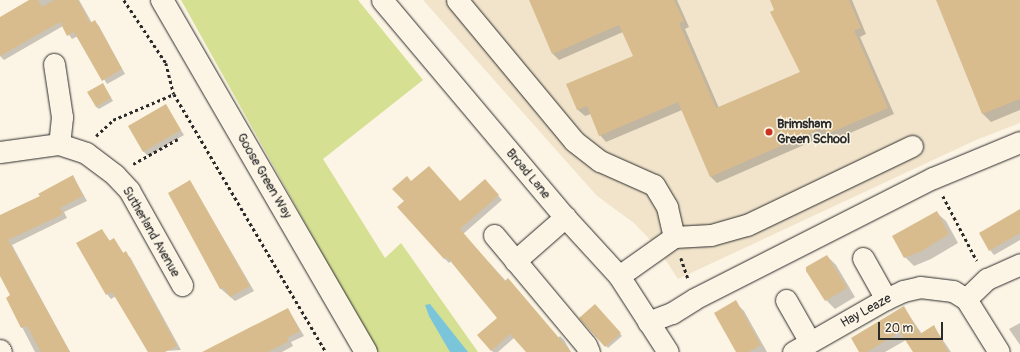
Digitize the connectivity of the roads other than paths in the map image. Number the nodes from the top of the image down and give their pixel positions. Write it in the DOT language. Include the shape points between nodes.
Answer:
graph roads {
  1 [pos="162,0"];
  2 [pos="382,0"];
  3 [pos="458,0"];
  4 [pos="54,64"];
  5 [pos="1020,142"];
  6 [pos="58,144"];
  7 [pos="912,146"];
  8 [pos="0,152"];
  9 [pos="565,217"];
  10 [pos="494,235"];
  11 [pos="674,237"];
  12 [pos="863,258"];
  13 [pos="515,260"];
  14 [pos="1020,264"];
  15 [pos="619,276"];
  16 [pos="182,285"];
  17 [pos="886,299"];
  18 [pos="966,299"];
  19 [pos="786,300"];
  20 [pos="648,322"];
  21 [pos="802,347"];
  22 [pos="366,352"];
  23 [pos="589,352"];
  24 [pos="668,352"];
  25 [pos="999,352"];
  1 -- 22 [label="main road, Goose Green Way"];
  2 -- 9 [label="street, Broad Lane"];
  3 -- 11 [label="street" via="574,141 600,161 654,185 667,207"];
  4 -- 6 [label="street" via="62,117"];
  5 -- 20 [label="street" via="933,178 694,298 672,313"];
  6 -- 8 [label="street, Sutherland Avenue"];
  6 -- 16 [label="street, Sutherland Avenue" via="86,153 115,175 129,190"];
  7 -- 11 [label="street" via="747,225 711,235"];
  9 -- 13 [label="street"];
  9 -- 15 [label="street, Broad Lane"];
  10 -- 13 [label="street"];
  11 -- 15 [label="street"];
  12 -- 17 [label="street"];
  13 -- 23 [label="street"];
  14 -- 18 [label="street" via="987,279"];
  15 -- 20 [label="street, Broad Lane"];
  17 -- 18 [label="street, Hay Leaze" via="920,287 953,291"];
  17 -- 21 [label="street, Hay Leaze"];
  18 -- 25 [label="street"];
  19 -- 21 [label="street"];
  20 -- 24 [label="street, Broad Lane"];
}
